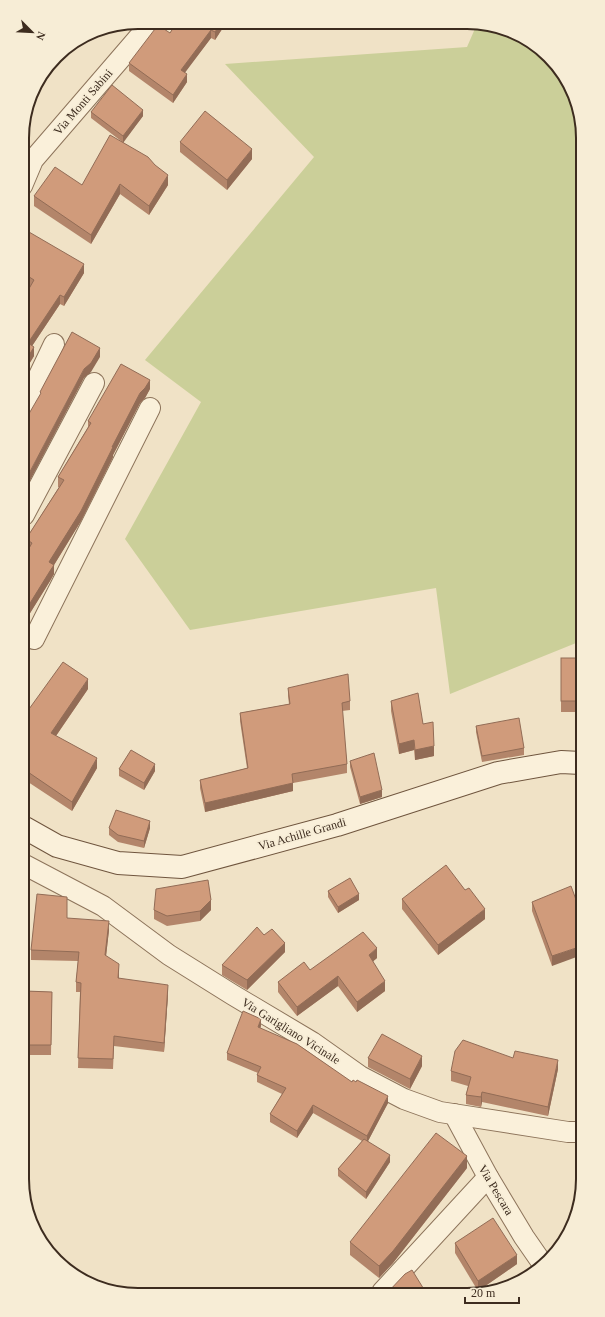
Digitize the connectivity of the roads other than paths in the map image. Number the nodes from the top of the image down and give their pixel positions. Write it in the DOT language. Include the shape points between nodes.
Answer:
graph roads {
  1 [pos="146,29"];
  2 [pos="29,169"];
  3 [pos="54,344"];
  4 [pos="94,383"];
  5 [pos="29,396"];
  6 [pos="150,408"];
  7 [pos="29,506"];
  8 [pos="29,636"];
  9 [pos="576,763"];
  10 [pos="29,830"];
  11 [pos="29,867"];
  12 [pos="454,1114"];
  13 [pos="576,1132"];
  14 [pos="488,1177"];
  15 [pos="540,1260"];
  16 [pos="386,1288"];
  1 -- 2 [label="street, Via Monti Sabini" via="33,160"];
  3 -- 5 [label="street"];
  4 -- 7 [label="street"];
  6 -- 8 [label="street" via="34,639"];
  9 -- 10 [label="main road, Via Achille Grandi" via="562,762 498,773 337,825 182,867 118,863 57,846"];
  11 -- 12 [label="street, Via Garigliano Vicinale" via="104,906 169,954 312,1042 360,1076 413,1103"];
  12 -- 13 [label="street, Via Garigliano Vicinale"];
  12 -- 14 [label="street, Via Pescara"];
  14 -- 15 [label="street, Via Pescara"];
  14 -- 16 [label="street"];
}
